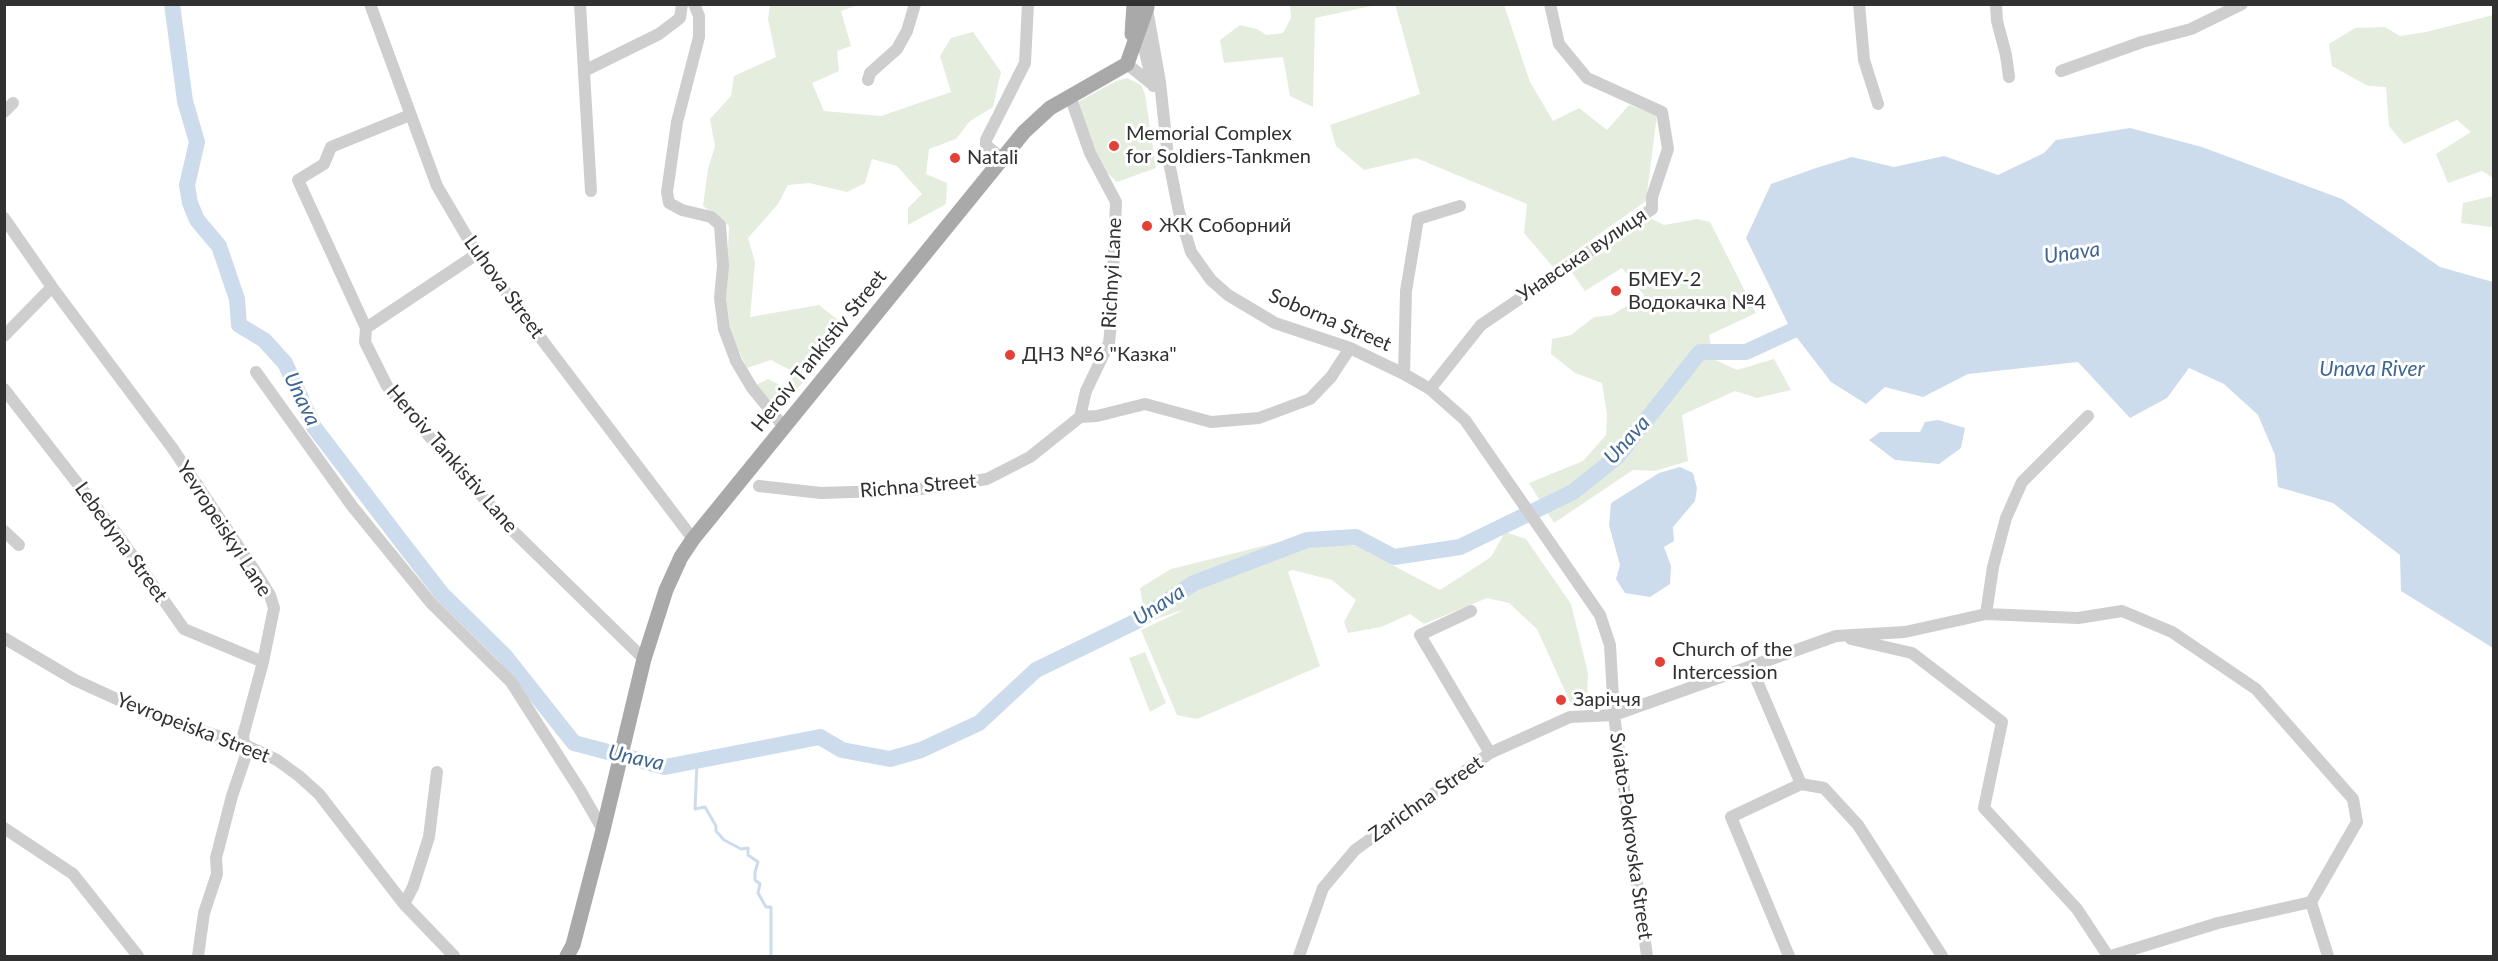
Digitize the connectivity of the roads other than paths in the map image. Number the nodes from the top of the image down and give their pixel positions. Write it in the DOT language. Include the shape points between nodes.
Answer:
graph roads {
  1 [pos="370,4"];
  2 [pos="580,4"];
  3 [pos="682,4"];
  4 [pos="694,4"];
  5 [pos="915,4"];
  6 [pos="1028,4"];
  7 [pos="1550,4"];
  8 [pos="1859,4"];
  9 [pos="1996,4"];
  10 [pos="2242,4"];
  11 [pos="1142,5"];
  12 [pos="1137,31"];
  13 [pos="1120,67"];
  14 [pos="584,70"];
  15 [pos="2061,71"];
  16 [pos="2009,77"];
  17 [pos="868,80"];
  18 [pos="1152,84"];
  19 [pos="1070,96"];
  20 [pos="1878,104"];
  21 [pos="1162,109"];
  22 [pos="410,115"];
  23 [pos="1001,158"];
  24 [pos="591,191"];
  25 [pos="1460,206"];
  26 [pos="4,218"];
  27 [pos="477,254"];
  28 [pos="52,287"];
  29 [pos="366,328"];
  30 [pos="4,336"];
  31 [pos="1350,348"];
  32 [pos="256,372"];
  33 [pos="1404,374"];
  34 [pos="4,388"];
  35 [pos="1430,389"];
  36 [pos="2088,416"];
  37 [pos="1080,417"];
  38 [pos="784,427"];
  39 [pos="759,486"];
  40 [pos="4,531"];
  41 [pos="693,539"];
  42 [pos="19,545"];
  43 [pos="1470,611"];
  44 [pos="1986,614"];
  45 [pos="1836,636"];
  46 [pos="4,638"];
  47 [pos="644,659"];
  48 [pos="263,662"];
  49 [pos="1751,667"];
  50 [pos="1614,714"];
  51 [pos="245,745"];
  52 [pos="1490,753"];
  53 [pos="438,772"];
  54 [pos="1801,784"];
  55 [pos="604,823"];
  56 [pos="4,828"];
  57 [pos="2311,902"];
  58 [pos="404,904"];
  59 [pos="138,957"];
  60 [pos="198,957"];
  61 [pos="454,957"];
  62 [pos="567,957"];
  63 [pos="1299,957"];
  64 [pos="1647,957"];
  65 [pos="1789,957"];
  66 [pos="1942,957"];
  67 [pos="2110,957"];
  68 [pos="2328,957"];
  1 -- 22 [label="street, Luhova Street"];
  2 -- 14 [label="street"];
  3 -- 14 [label="street" via="680,18 659,34"];
  4 -- 38 [label="street" via="699,16 699,37 677,122 667,192 669,203 711,217 720,225 724,328 736,361 752,388"];
  5 -- 17 [label="street" via="897,49 870,73"];
  6 -- 23 [label="street" via="1026,63 986,142"];
  7 -- 35 [label="street, Унавська вулиця" via="1559,44 1587,78 1662,112 1668,148 1652,197 1652,209 1481,325"];
  8 -- 20 [label="street" via="1864,60"];
  9 -- 16 [label="street"];
  10 -- 15 [label="street" via="2191,29"];
  11 -- 12 [label="main road"];
  11 -- 21 [label="street, Soborna Street"];
  12 -- 13 [label="main road"];
  12 -- 18 [label="street"];
  12 -- 21 [label="street" via="1149,36"];
  13 -- 18 [label="street"];
  13 -- 19 [label="main road, Heroiv Тankistiv Street"];
  14 -- 24 [label="street"];
  18 -- 21 [label="street"];
  19 -- 23 [label="main road, Heroiv Тankistiv Street" via="1041,116"];
  19 -- 37 [label="street, Richnyi Lane" via="1090,153 1116,202 1109,343 1086,391"];
  21 -- 31 [label="street, Soborna Street" via="1179,212 1191,252 1211,280 1275,323"];
  22 -- 27 [label="street, Luhova Street" via="437,186"];
  22 -- 29 [label="street, Heroiv Tankistiv Lane" via="331,147 324,164 298,180"];
  23 -- 38 [label="main road, Heroiv Тankistiv Street"];
  25 -- 33 [label="street, Soborna Street" via="1418,219 1406,291"];
  26 -- 28 [label="street, Yevropeiskyi Lane"];
  27 -- 29 [label="street"];
  27 -- 41 [label="street, Luhova Street"];
  28 -- 30 [label="street"];
  28 -- 48 [label="street, Yevropeiskyi Lane" via="173,449 270,595 274,608"];
  29 -- 47 [label="street, Heroiv Tankistiv Lane" via="365,342 387,386 511,529"];
  31 -- 33 [label="street, Soborna Street"];
  31 -- 37 [label="street" via="1310,399 1259,418 1211,422 1145,404"];
  32 -- 55 [label="street" via="352,506 431,603 512,682"];
  33 -- 35 [label="street, Soborna Street"];
  34 -- 48 [label="street, Lebedyna Street" via="120,538 184,629"];
  35 -- 50 [label="street, Soborna Street" via="1465,420 1600,615 1610,645"];
  36 -- 44 [label="street" via="2022,482 2003,528"];
  37 -- 39 [label="street, Richna Street" via="1030,457 987,479 914,490 821,493"];
  38 -- 41 [label="main road, Heroiv Тankistiv Street"];
  40 -- 42 [label="street"];
  41 -- 47 [label="main road, Heroiv Тankistiv Street" via="666,590"];
  43 -- 52 [label="street" via="1420,635"];
  44 -- 45 [label="street, Zarichna Street" via="1905,632"];
  44 -- 57 [label="street, Zarichna Street" via="2078,618 2122,611 2172,632 2256,689 2353,799 2357,822"];
  45 -- 49 [label="street, Zarichna Street"];
  45 -- 67 [label="street" via="1912,653 2002,722 1984,808 2077,909"];
  46 -- 51 [label="street, Yevropeiska Street" via="75,680 145,712"];
  47 -- 55 [label="main road, Heroiv Тankistiv Street"];
  48 -- 51 [label="street, Yevropeiskyi Lane" via="243,736"];
  49 -- 50 [label="street, Zarichna Street"];
  49 -- 54 [label="street"];
  50 -- 52 [label="street, Zarichna Street" via="1570,717"];
  50 -- 64 [label="street, Sviato-Pokrovska Street"];
  51 -- 58 [label="street, Yevropeiska Street" via="277,760 319,795"];
  51 -- 60 [label="street, Yevropeiskyi Lane" via="246,755 216,858 217,874 204,913"];
  52 -- 63 [label="street, Zarichna Street" via="1355,850 1323,888"];
  53 -- 58 [label="street" via="429,837"];
  54 -- 65 [label="street" via="1731,818"];
  54 -- 66 [label="street" via="1824,788 1858,825"];
  55 -- 62 [label="main road, Heroiv Тankistiv Street"];
  56 -- 59 [label="street" via="73,874"];
  57 -- 67 [label="street" via="2218,923"];
  57 -- 68 [label="street"];
  58 -- 61 [label="street, Yevropeiska Street"];
}
